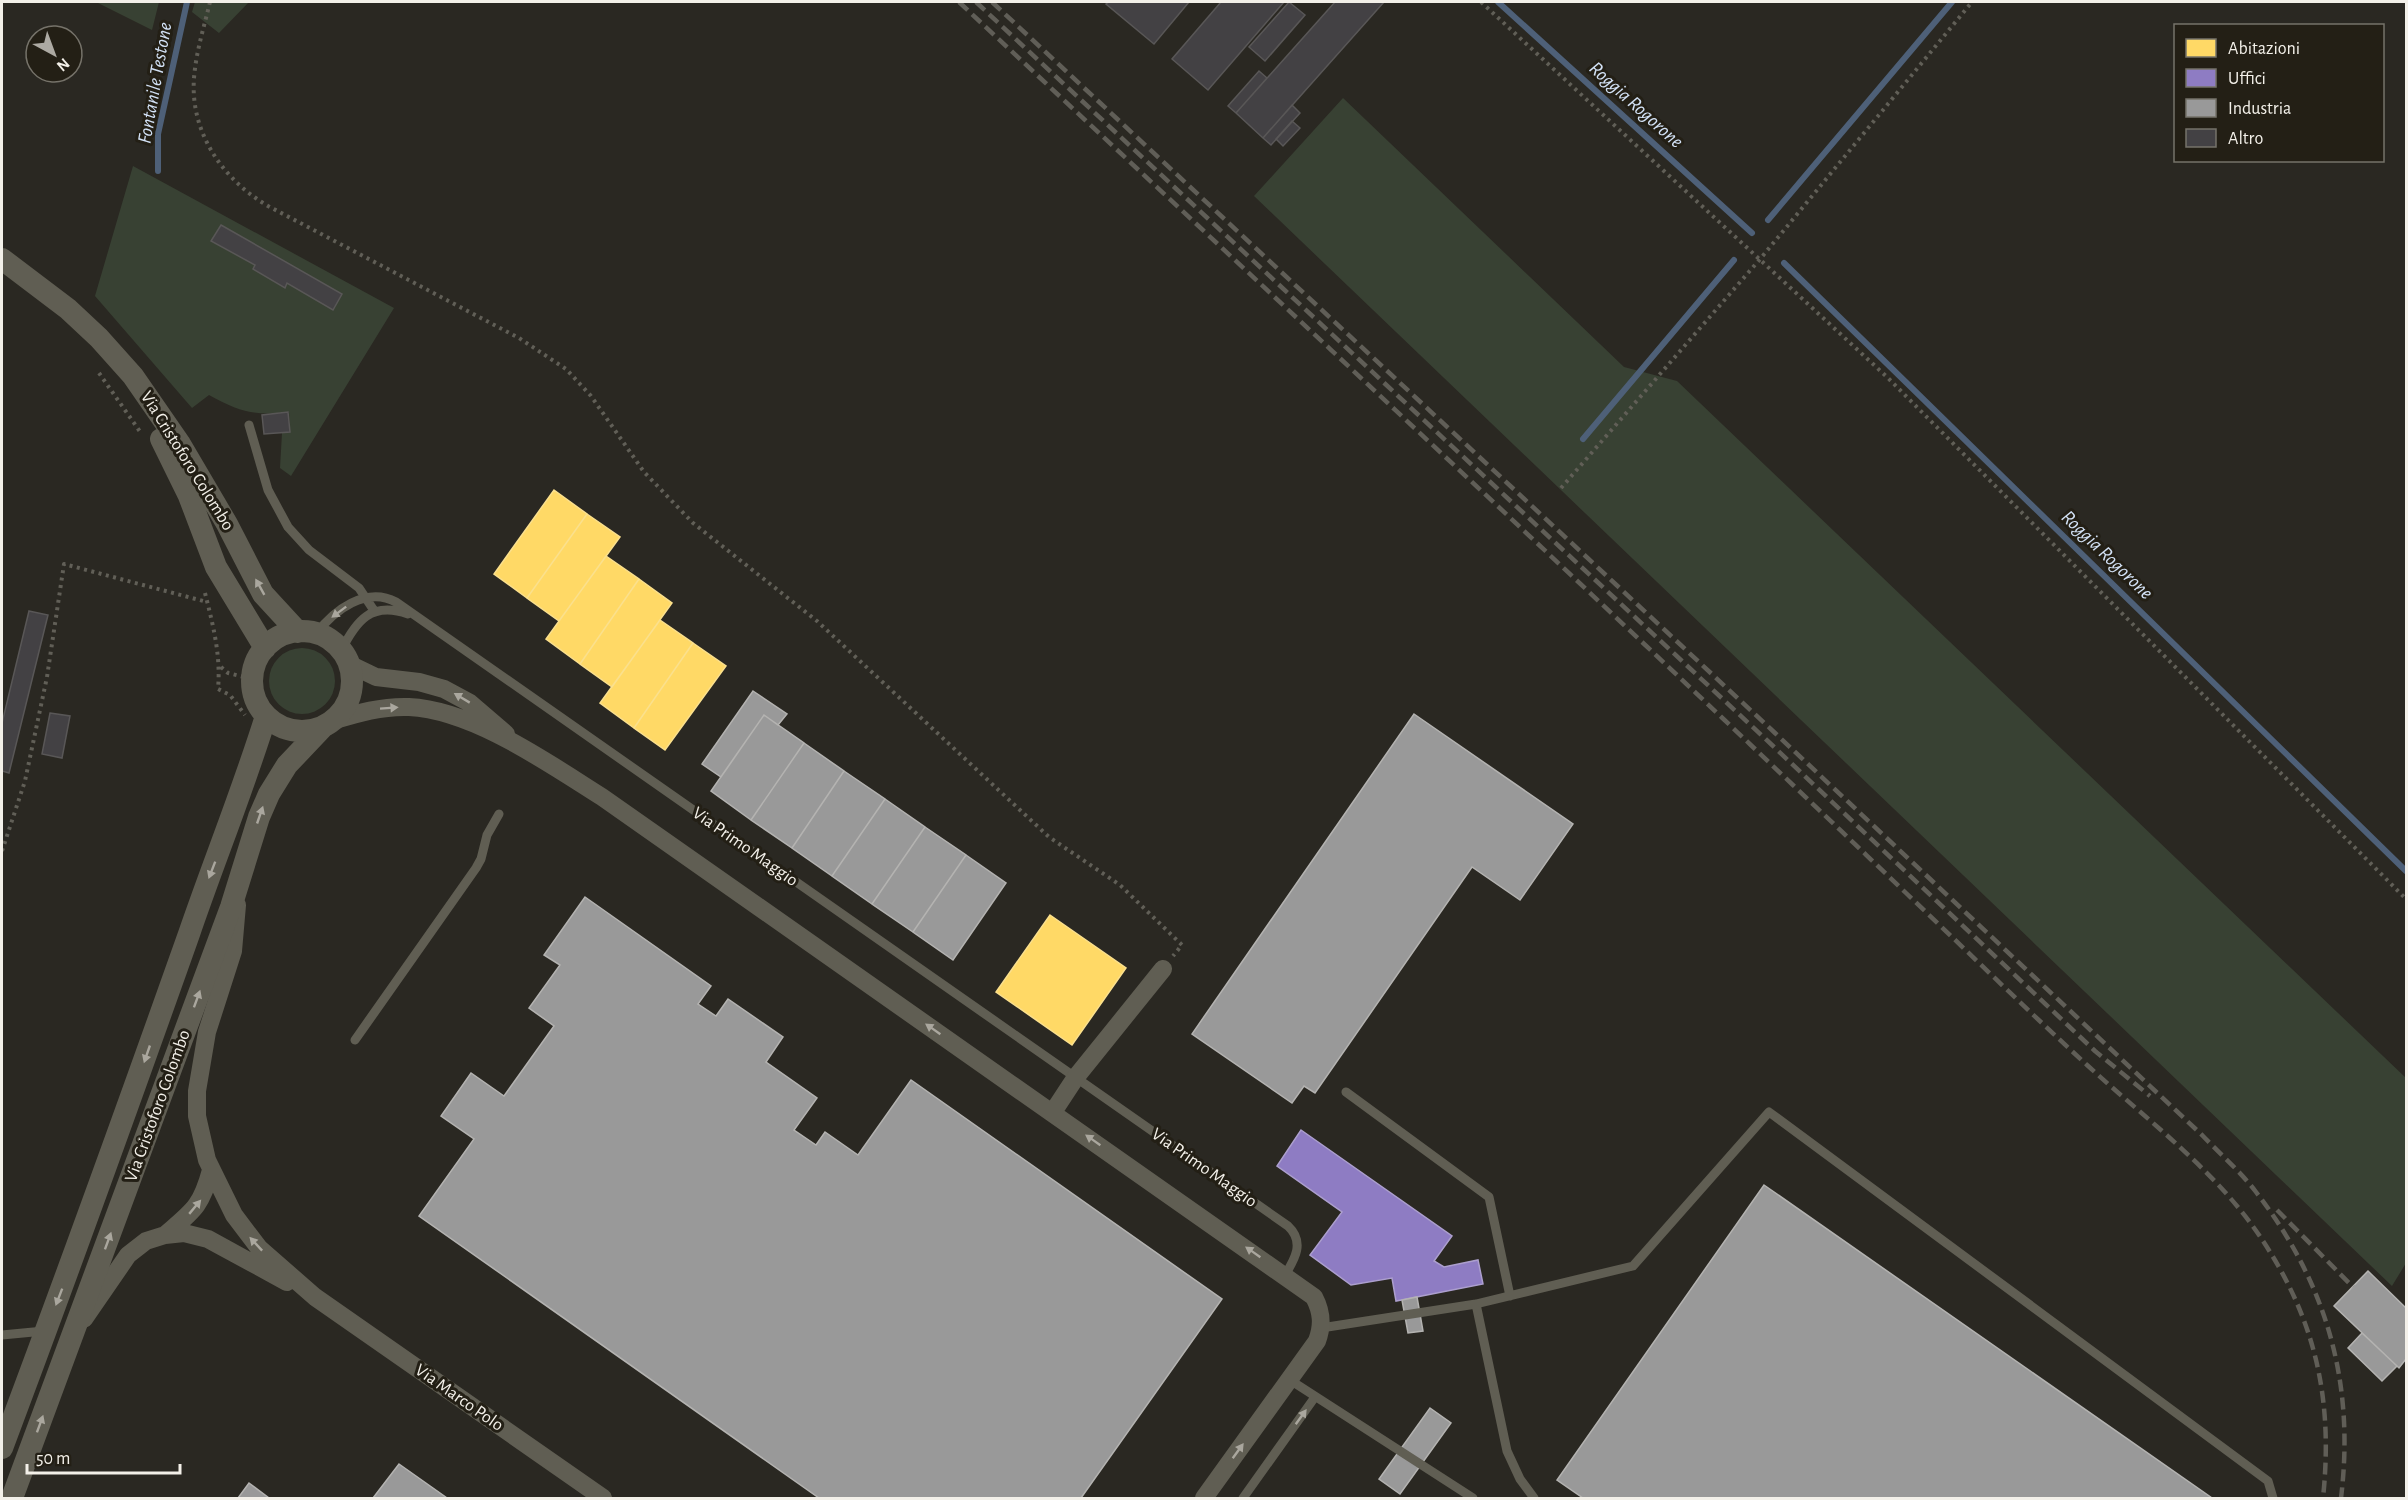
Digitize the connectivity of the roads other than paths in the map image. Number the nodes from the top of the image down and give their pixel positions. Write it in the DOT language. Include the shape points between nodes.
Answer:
graph roads {
  1 [pos="2,259"];
  2 [pos="249,425"];
  3 [pos="366,596"];
  4 [pos="375,612"];
  5 [pos="414,616"];
  6 [pos="307,633"];
  7 [pos="265,648"];
  8 [pos="345,657"];
  9 [pos="266,716"];
  10 [pos="328,723"];
  11 [pos="523,749"];
  12 [pos="499,814"];
  13 [pos="239,885"];
  14 [pos="1164,969"];
  15 [pos="355,1040"];
  16 [pos="1076,1077"];
  17 [pos="1346,1092"];
  18 [pos="1053,1112"];
  19 [pos="211,1170"];
  20 [pos="165,1234"];
  21 [pos="1285,1275"];
  22 [pos="1510,1296"];
  23 [pos="315,1297"];
  24 [pos="1476,1304"];
  25 [pos="1321,1328"];
  26 [pos="46,1331"];
  27 [pos="76,1332"];
  28 [pos="2,1335"];
  29 [pos="1290,1380"];
  30 [pos="1315,1397"];
  31 [pos="2,1448"];
  32 [pos="12,1498"];
  33 [pos="603,1498"];
  34 [pos="1204,1498"];
  35 [pos="1243,1498"];
  36 [pos="1473,1498"];
  37 [pos="1534,1498"];
  38 [pos="2273,1498"];
  6 -- 1 [label="street, Via Cristoforo Colombo, one-way" via="263,594 180,444 133,376 68,309"];
  1 -- 7 [label="street, Via Cristoforo Colombo" via="79,329 139,404 181,478 216,567"];
  2 -- 3 [label="lane" via="268,490 288,527 309,550"];
  3 -- 4 [label="lane"];
  3 -- 5 [label="lane, Via Primo Maggio" via="391,599"];
  3 -- 6 [label="lane, one-way"];
  4 -- 5 [label="lane, Via Primo Maggio" via="393,610"];
  4 -- 8 [label="lane" via="355,626"];
  5 -- 16 [label="lane, Via Primo Maggio"];
  6 -- 7 [label="street" via="280,637"];
  6 -- 8 [label="street, Via Cristoforo Colombo" via="330,640"];
  7 -- 9 [label="street" via="256,660 252,679 256,701"];
  8 -- 10 [label="street, Via Cristoforo Colombo" via="350,695 343,709"];
  11 -- 8 [label="street, one-way" via="453,693 424,683 376,677"];
  9 -- 10 [label="street" via="295,731"];
  9 -- 26 [label="street, Via Cristoforo Colombo, one-way"];
  10 -- 11 [label="street, one-way" via="386,708 428,709 463,719"];
  13 -- 10 [label="street, Via Cristoforo Colombo, one-way" via="268,794 287,765"];
  18 -- 11 [label="street, one-way" via="602,797"];
  12 -- 15 [label="lane" via="476,868"];
  13 -- 19 [label="street, Via Marco Polo" via="233,951 207,1032 197,1090 201,1138"];
  27 -- 13 [label="street, Via Cristoforo Colombo, one-way"];
  14 -- 16 [label="street"];
  16 -- 18 [label="street"];
  16 -- 21 [label="lane, Via Primo Maggio" via="1288,1226 1296,1237 1297,1249"];
  17 -- 22 [label="lane" via="1489,1197"];
  21 -- 18 [label="street, one-way"];
  20 -- 19 [label="street, Via Marco Polo, one-way" via="205,1194"];
  23 -- 19 [label="street, Via Marco Polo, one-way" via="244,1230"];
  20 -- 23 [label="street, Via Marco Polo" via="208,1239"];
  20 -- 27 [label="street, Via Marco Polo" via="146,1241 128,1255"];
  21 -- 25 [label="street" via="1314,1297"];
  22 -- 24 [label="lane"];
  22 -- 38 [label="lane" via="1633,1266 1769,1112 2268,1481"];
  23 -- 33 [label="street, Via Marco Polo"];
  24 -- 25 [label="lane"];
  24 -- 37 [label="lane" via="1507,1451"];
  25 -- 29 [label="street" via="1317,1341"];
  26 -- 28 [label="lane"];
  26 -- 31 [label="street, Via Cristoforo Colombo"];
  32 -- 27 [label="street, Via Cristoforo Colombo, one-way"];
  29 -- 30 [label="lane"];
  34 -- 29 [label="street, one-way"];
  35 -- 30 [label="lane, one-way"];
  30 -- 36 [label="lane"];
}
